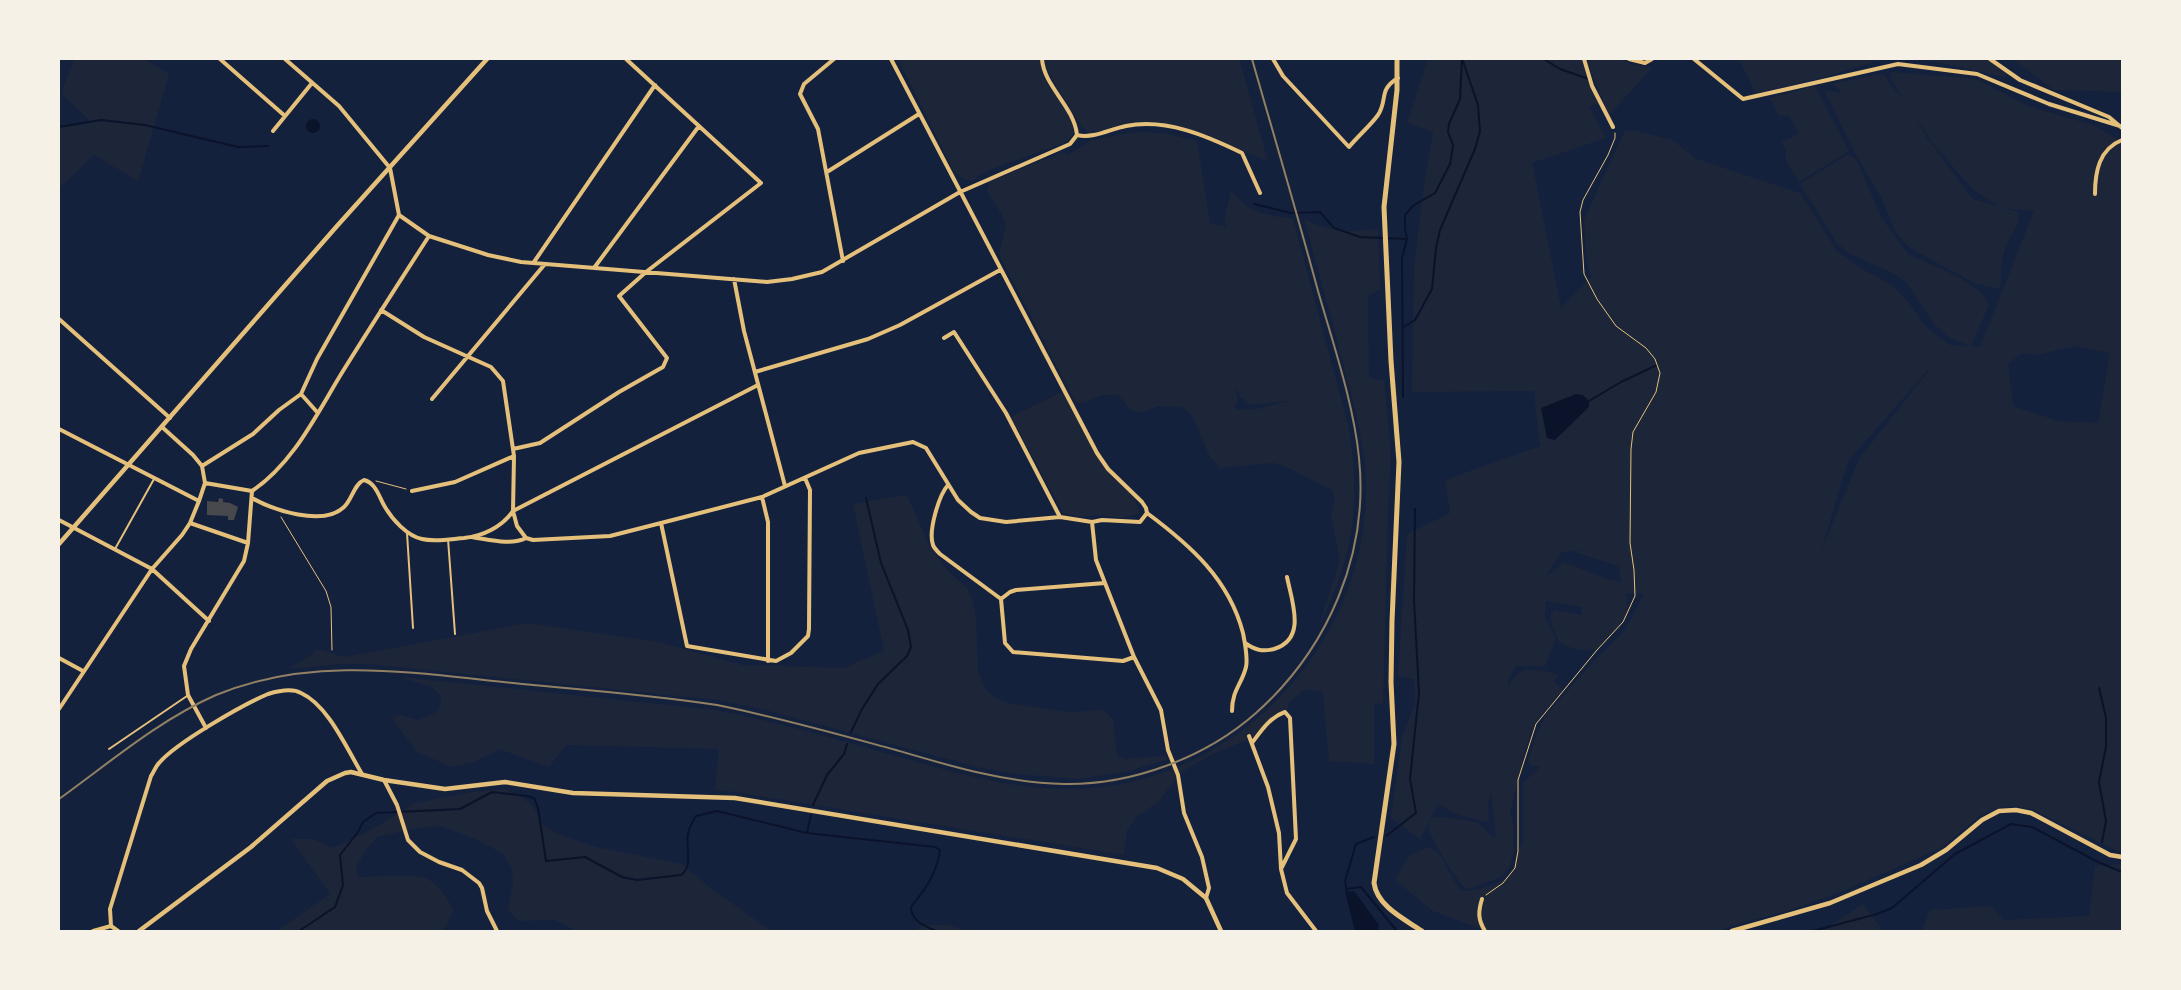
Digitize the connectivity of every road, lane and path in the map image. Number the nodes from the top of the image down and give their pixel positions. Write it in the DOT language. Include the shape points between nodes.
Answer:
graph roads {
  1 [pos="220,59"];
  2 [pos="285,59"];
  3 [pos="488,59"];
  4 [pos="626,59"];
  5 [pos="834,59"];
  6 [pos="891,59"];
  7 [pos="1042,59"];
  8 [pos="1273,59"];
  9 [pos="1397,59"];
  10 [pos="1584,59"];
  11 [pos="1629,59"];
  12 [pos="1652,59"];
  13 [pos="1694,59"];
  14 [pos="1990,59"];
  15 [pos="1398,78"];
  16 [pos="312,83"];
  17 [pos="655,85"];
  18 [pos="918,114"];
  19 [pos="285,116"];
  20 [pos="699,126"];
  21 [pos="1613,127"];
  22 [pos="2121,127"];
  23 [pos="273,131"];
  24 [pos="1078,135"];
  25 [pos="2122,140"];
  26 [pos="390,168"];
  27 [pos="828,172"];
  28 [pos="960,192"];
  29 [pos="1260,193"];
  30 [pos="2095,194"];
  31 [pos="399,215"];
  32 [pos="429,236"];
  33 [pos="843,261"];
  34 [pos="534,262"];
  35 [pos="545,264"];
  36 [pos="594,268"];
  37 [pos="1000,270"];
  38 [pos="646,272"];
  39 [pos="734,279"];
  40 [pos="381,310"];
  41 [pos="59,319"];
  42 [pos="944,338"];
  43 [pos="468,357"];
  44 [pos="755,372"];
  45 [pos="758,385"];
  46 [pos="301,394"];
  47 [pos="432,399"];
  48 [pos="317,412"];
  49 [pos="170,418"];
  50 [pos="162,427"];
  51 [pos="59,429"];
  52 [pos="513,449"];
  53 [pos="514,456"];
  54 [pos="128,465"];
  55 [pos="202,466"];
  56 [pos="805,478"];
  57 [pos="154,479"];
  58 [pos="370,482"];
  59 [pos="205,483"];
  60 [pos="948,485"];
  61 [pos="785,486"];
  62 [pos="412,491"];
  63 [pos="252,492"];
  64 [pos="762,496"];
  65 [pos="252,498"];
  66 [pos="199,501"];
  67 [pos="277,510"];
  68 [pos="513,511"];
  69 [pos="1147,513"];
  70 [pos="1060,517"];
  71 [pos="59,520"];
  72 [pos="1092,522"];
  73 [pos="190,523"];
  74 [pos="661,524"];
  75 [pos="73,527"];
  76 [pos="406,530"];
  77 [pos="468,537"];
  78 [pos="526,538"];
  79 [pos="448,539"];
  80 [pos="248,543"];
  81 [pos="59,544"];
  82 [pos="115,550"];
  83 [pos="152,568"];
  84 [pos="1287,577"];
  85 [pos="1106,583"];
  86 [pos="1001,599"];
  87 [pos="209,622"];
  88 [pos="413,628"];
  89 [pos="454,634"];
  90 [pos="1245,643"];
  91 [pos="332,650"];
  92 [pos="1134,657"];
  93 [pos="59,658"];
  94 [pos="768,661"];
  95 [pos="83,671"];
  96 [pos="189,695"];
  97 [pos="59,708"];
  98 [pos="1232,711"];
  99 [pos="206,728"];
  100 [pos="1250,736"];
  101 [pos="1252,743"];
  102 [pos="109,749"];
  103 [pos="362,774"];
  104 [pos="384,780"];
  105 [pos="2122,856"];
  106 [pos="1281,869"];
  107 [pos="1206,898"];
  108 [pos="1482,899"];
  109 [pos="111,926"];
  110 [pos="93,931"];
  111 [pos="118,931"];
  112 [pos="139,931"];
  113 [pos="498,931"];
  114 [pos="1221,931"];
  115 [pos="1316,931"];
  116 [pos="1422,931"];
  117 [pos="1485,931"];
  118 [pos="1732,931"];
  1 -- 19 [label="street"];
  2 -- 16 [label="street"];
  3 -- 26 [label="street"];
  4 -- 17 [label="street"];
  5 -- 27 [label="street" via="804,84 800,94 818,128"];
  6 -- 18 [label="street"];
  7 -- 24 [label="street" via="1043,69 1076,123"];
  8 -- 15 [label="street" via="1283,76 1349,147 1380,113 1384,93"];
  9 -- 15 [label="main road"];
  10 -- 21 [label="street" via="1592,86"];
  11 -- 12 [label="street" via="1645,63"];
  13 -- 22 [label="street" via="1743,99 1898,64 1977,74 2049,104"];
  14 -- 22 [label="street" via="2020,80 2109,116"];
  15 -- 116 [label="main road" via="1384,206 1399,462 1391,682 1394,744 1374,883 1375,891 1386,906"];
  16 -- 19 [label="street"];
  16 -- 26 [label="street" via="339,106"];
  17 -- 20 [label="street"];
  17 -- 34 [label="street"];
  18 -- 27 [label="street"];
  18 -- 28 [label="street"];
  19 -- 23 [label="street"];
  20 -- 36 [label="street"];
  20 -- 38 [label="street" via="761,183"];
  21 -- 108 [label="path" via="1615,138 1580,212 1584,274 1616,326 1646,348 1660,373 1656,392 1633,432 1631,449 1630,545 1635,596 1623,622 1538,720 1518,780 1515,868 1503,883"];
  24 -- 28 [label="street" via="1070,144"];
  24 -- 29 [label="street" via="1086,137 1128,125 1157,124 1191,131 1242,153"];
  25 -- 30 [label="street" via="2101,158 2096,172"];
  26 -- 31 [label="street"];
  26 -- 49 [label="street"];
  27 -- 33 [label="street"];
  28 -- 33 [label="street"];
  28 -- 37 [label="street"];
  31 -- 32 [label="street"];
  31 -- 46 [label="street" via="322,350"];
  32 -- 34 [label="street" via="488,255"];
  32 -- 40 [label="street"];
  33 -- 39 [label="street" via="822,272 792,279 767,282"];
  34 -- 35 [label="street"];
  35 -- 36 [label="street"];
  35 -- 43 [label="street"];
  36 -- 38 [label="street"];
  37 -- 44 [label="street" via="868,339"];
  37 -- 69 [label="street" via="1096,453 1142,502"];
  38 -- 39 [label="street"];
  38 -- 52 [label="street" via="619,296 667,358 663,366 540,443"];
  39 -- 44 [label="street"];
  40 -- 43 [label="street" via="424,337"];
  40 -- 48 [label="street"];
  41 -- 49 [label="street"];
  42 -- 70 [label="street" via="954,332 1006,413"];
  43 -- 47 [label="street"];
  43 -- 52 [label="street" via="491,367 503,381"];
  44 -- 45 [label="street"];
  45 -- 61 [label="street"];
  45 -- 68 [label="street"];
  46 -- 48 [label="street"];
  46 -- 55 [label="street" via="253,434"];
  48 -- 63 [label="street" via="283,463"];
  49 -- 50 [label="street"];
  50 -- 54 [label="street"];
  50 -- 55 [label="street"];
  51 -- 54 [label="street"];
  52 -- 53 [label="street"];
  53 -- 62 [label="street" via="455,482"];
  53 -- 68 [label="street"];
  54 -- 57 [label="street"];
  54 -- 75 [label="street"];
  55 -- 59 [label="street"];
  56 -- 60 [label="street" via="859,453 913,442 926,448"];
  56 -- 61 [label="street"];
  56 -- 94 [label="street" via="810,490 808,636 791,654"];
  57 -- 66 [label="street"];
  57 -- 82 [label="lane"];
  58 -- 62 [label="path"];
  58 -- 67 [label="street" via="361,481 345,507 333,513 315,516"];
  58 -- 76 [label="street" via="387,510"];
  59 -- 63 [label="street"];
  59 -- 66 [label="street"];
  60 -- 70 [label="street" via="971,512 991,521"];
  60 -- 86 [label="street" via="943,491 932,530 933,546"];
  61 -- 64 [label="street"];
  63 -- 65 [label="street"];
  64 -- 74 [label="street"];
  64 -- 94 [label="street" via="768,522"];
  65 -- 67 [label="street"];
  65 -- 80 [label="street"];
  66 -- 73 [label="street"];
  67 -- 91 [label="path" via="326,591 331,607"];
  68 -- 77 [label="street" via="502,524"];
  68 -- 78 [label="street"];
  69 -- 72 [label="street" via="1140,522"];
  69 -- 90 [label="street" via="1216,575 1232,601"];
  70 -- 72 [label="street"];
  71 -- 75 [label="street"];
  72 -- 85 [label="street" via="1096,560"];
  73 -- 80 [label="street"];
  73 -- 83 [label="street"];
  74 -- 78 [label="street" via="610,536"];
  74 -- 94 [label="street" via="687,646"];
  75 -- 81 [label="street"];
  75 -- 82 [label="street"];
  76 -- 79 [label="street" via="422,539"];
  76 -- 88 [label="lane"];
  77 -- 78 [label="street" via="512,541"];
  77 -- 79 [label="street"];
  79 -- 89 [label="lane"];
  80 -- 87 [label="street" via="244,561"];
  82 -- 83 [label="street"];
  83 -- 87 [label="street"];
  83 -- 95 [label="street"];
  84 -- 90 [label="street" via="1295,614 1294,634 1286,644 1265,651 1254,650"];
  85 -- 86 [label="street" via="1016,590"];
  85 -- 92 [label="street"];
  86 -- 92 [label="street" via="1005,643 1013,652 1123,660"];
  87 -- 96 [label="street" via="185,661"];
  90 -- 98 [label="street" via="1246,667 1232,701"];
  92 -- 107 [label="street" via="1161,710 1184,813 1202,857 1209,888"];
  93 -- 95 [label="street"];
  95 -- 97 [label="street"];
  96 -- 99 [label="street"];
  96 -- 102 [label="lane"];
  99 -- 103 [label="street" via="269,694 288,690 300,692 315,700"];
  99 -- 109 [label="street" via="166,756 154,772 110,909"];
  100 -- 101 [label="street"];
  101 -- 106 [label="street" via="1280,833"];
  101 -- 106 [label="street" via="1278,714 1285,712 1290,718 1296,839"];
  103 -- 104 [label="street"];
  103 -- 112 [label="street" via="345,773 327,781 251,847"];
  104 -- 107 [label="street" via="445,789 505,782 573,793 735,798 1157,868 1183,879"];
  104 -- 113 [label="street" via="397,805 404,833 413,846 439,862 462,870 479,883 487,911"];
  105 -- 118 [label="street" via="2110,855 2031,813 1999,811 1982,820 1946,850 1913,868 1830,903"];
  106 -- 115 [label="street" via="1287,892"];
  107 -- 114 [label="street"];
  108 -- 117 [label="street" via="1480,922"];
  109 -- 110 [label="street"];
  109 -- 111 [label="street"];
}
